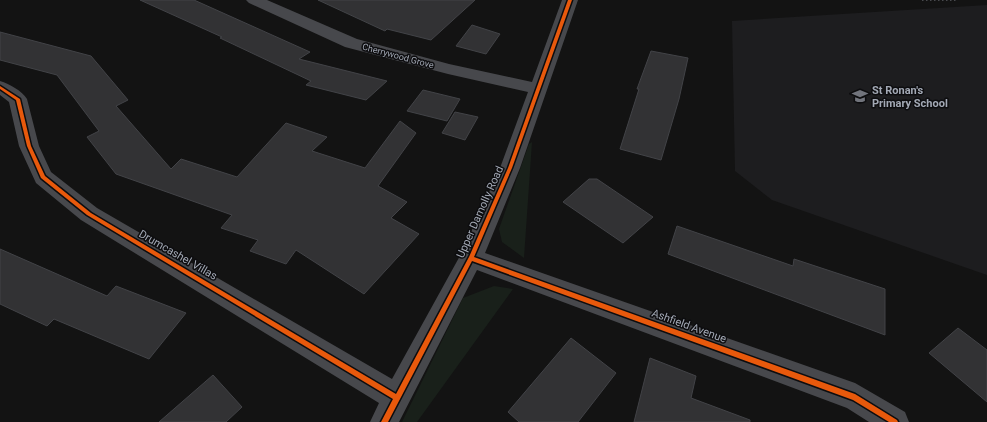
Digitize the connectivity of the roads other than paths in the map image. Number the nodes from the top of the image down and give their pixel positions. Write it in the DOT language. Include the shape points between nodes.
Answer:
graph roads {
  1 [pos="570,0"];
  2 [pos="261,1"];
  3 [pos="0,86"];
  4 [pos="539,89"];
  5 [pos="471,258"];
  6 [pos="397,398"];
  7 [pos="384,422"];
  8 [pos="895,422"];
  1 -- 4 [label="street, Upper Damolly Road"];
  2 -- 4 [label="street, Cherrywood Grove" via="351,43 448,69"];
  3 -- 6 [label="street, Drumcashel Villas" via="18,99 29,146 43,177 83,210"];
  4 -- 5 [label="street, Upper Damolly Road" via="510,168"];
  5 -- 6 [label="street, Upper Damolly Road"];
  5 -- 8 [label="street, Ashfield Avenue" via="855,397"];
  6 -- 7 [label="street, Upper Damolly Road"];
}
